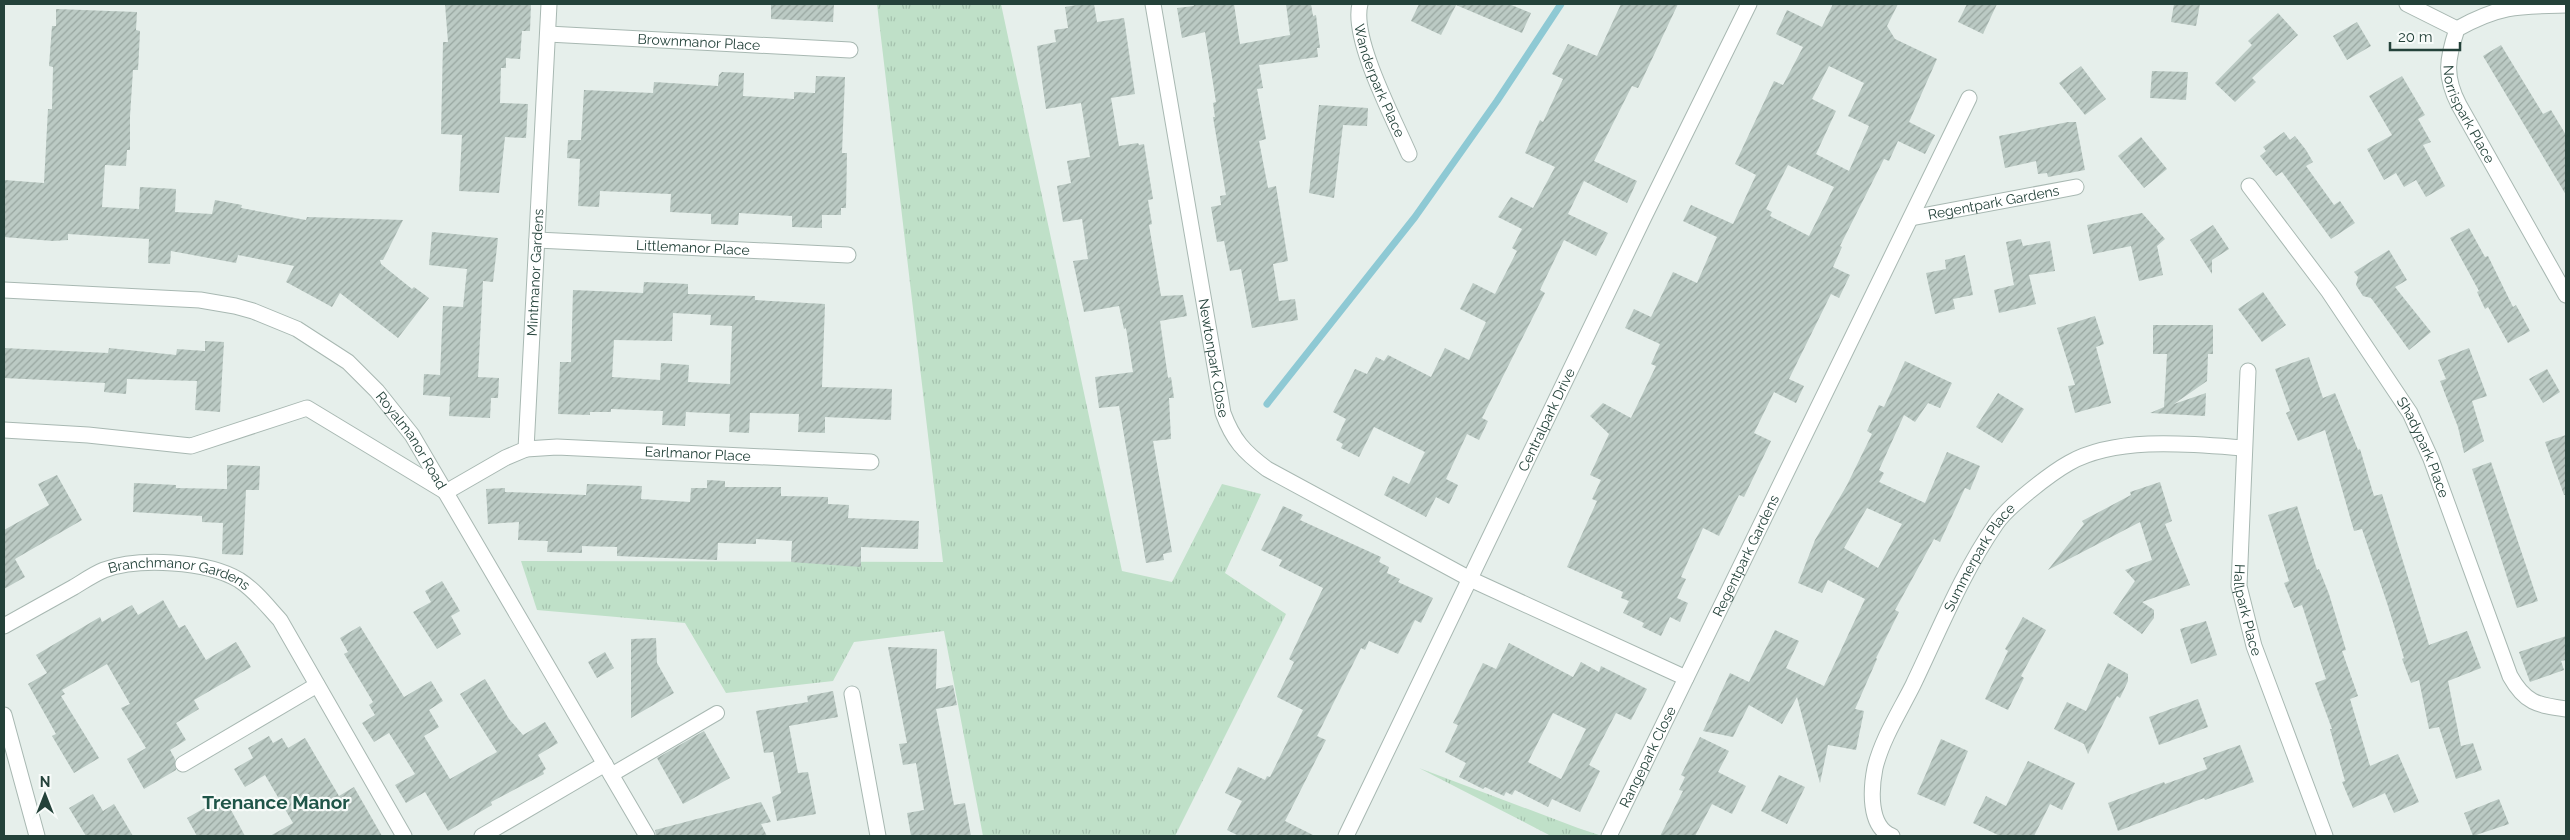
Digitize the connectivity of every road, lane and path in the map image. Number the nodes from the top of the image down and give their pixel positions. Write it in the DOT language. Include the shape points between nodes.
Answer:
graph roads {
  1 [pos="549,4"];
  2 [pos="1153,4"];
  3 [pos="1360,4"];
  4 [pos="1749,4"];
  5 [pos="2407,4"];
  6 [pos="2566,5"];
  7 [pos="2457,29"];
  8 [pos="548,34"];
  9 [pos="850,50"];
  10 [pos="1968,98"];
  11 [pos="1409,154"];
  12 [pos="2249,186"];
  13 [pos="2076,187"];
  14 [pos="1912,218"];
  15 [pos="537,240"];
  16 [pos="848,255"];
  17 [pos="4,290"];
  18 [pos="2566,295"];
  19 [pos="2248,370"];
  20 [pos="4,430"];
  21 [pos="2244,448"];
  22 [pos="526,449"];
  23 [pos="871,462"];
  24 [pos="446,492"];
  25 [pos="1470,579"];
  26 [pos="4,626"];
  27 [pos="1686,678"];
  28 [pos="317,684"];
  29 [pos="852,694"];
  30 [pos="2566,709"];
  31 [pos="717,713"];
  32 [pos="4,715"];
  33 [pos="183,764"];
  34 [pos="608,769"];
  35 [pos="36,836"];
  36 [pos="404,836"];
  37 [pos="482,836"];
  38 [pos="647,836"];
  39 [pos="878,836"];
  40 [pos="1346,836"];
  41 [pos="1609,836"];
  42 [pos="1892,836"];
  43 [pos="2325,836"];
  1 -- 8 [label="street, Mintmanor Gardens"];
  2 -- 25 [label="street, Newtonpark Close" via="1220,394 1231,434 1248,454 1268,469"];
  3 -- 11 [label="street, Wanderpark Place" via="1362,43"];
  4 -- 25 [label="street, Centralpark Drive"];
  5 -- 7 [label="street"];
  6 -- 7 [label="street" via="2502,8"];
  7 -- 18 [label="street, Norrispark Place" via="2450,50 2449,86"];
  8 -- 9 [label="street, Brownmanor Place"];
  8 -- 15 [label="street, Mintmanor Gardens"];
  10 -- 14 [label="street, Regentpark Gardens"];
  12 -- 30 [label="street, Shadypark Place" via="2329,292 2410,413 2431,460 2516,688 2535,704"];
  13 -- 14 [label="street, Regentpark Gardens"];
  14 -- 27 [label="street, Regentpark Gardens"];
  15 -- 16 [label="street, Littlemanor Place"];
  15 -- 22 [label="street, Mintmanor Gardens"];
  17 -- 24 [label="street, Royalmanor Road" via="200,300 235,306 297,329 348,362 377,391 412,435"];
  19 -- 21 [label="street, Hallpark Place"];
  20 -- 24 [label="street" via="191,446 307,408"];
  21 -- 42 [label="street, Summerpark Place" via="2166,442 2103,450 2069,463 2034,488 1997,522 1968,572 1876,766 1873,807 1877,820"];
  21 -- 43 [label="street, Hallpark Place" via="2239,586 2244,613"];
  22 -- 23 [label="street, Earlmanor Place" via="557,447"];
  22 -- 24 [label="street"];
  24 -- 34 [label="street, Royalmanor Road"];
  25 -- 27 [label="street"];
  25 -- 40 [label="street, Centralpark Drive"];
  26 -- 28 [label="street, Branchmanor Gardens" via="103,570 150,563 192,565 238,580 257,594 280,620"];
  27 -- 41 [label="street, Rangepark Close"];
  28 -- 33 [label="street"];
  28 -- 36 [label="street, Branchmanor Gardens"];
  29 -- 39 [label="street"];
  31 -- 34 [label="lane"];
  32 -- 35 [label="street"];
  34 -- 37 [label="street"];
  34 -- 38 [label="street, Royalmanor Road"];
}
